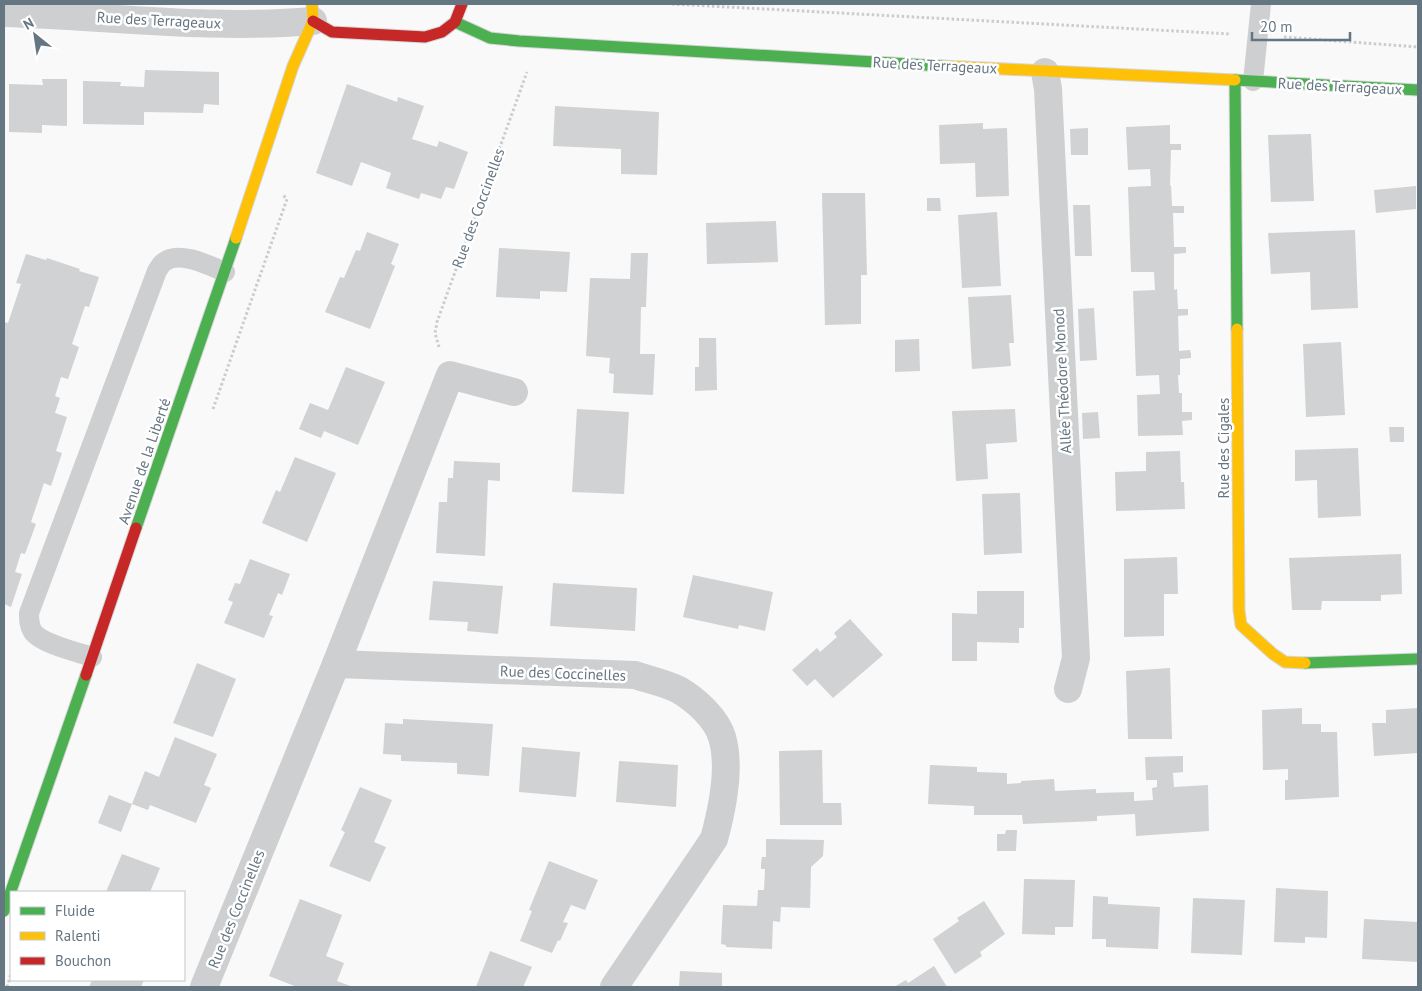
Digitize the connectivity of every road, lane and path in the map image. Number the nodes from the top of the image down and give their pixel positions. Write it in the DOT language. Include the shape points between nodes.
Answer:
graph roads {
  1 [pos="462,4"];
  2 [pos="672,4"];
  3 [pos="1262,4"];
  4 [pos="9,10"];
  5 [pos="313,12"];
  6 [pos="455,22"];
  7 [pos="1258,35"];
  8 [pos="538,41"];
  9 [pos="1418,47"];
  10 [pos="1044,72"];
  11 [pos="1244,80"];
  12 [pos="1418,90"];
  13 [pos="225,272"];
  14 [pos="450,375"];
  15 [pos="514,392"];
  16 [pos="92,657"];
  17 [pos="1418,659"];
  18 [pos="336,664"];
  19 [pos="1068,689"];
  20 [pos="11,891"];
  21 [pos="10,894"];
  22 [pos="4,911"];
  23 [pos="204,987"];
  24 [pos="614,987"];
  1 -- 6 [label="street"];
  2 -- 7 [label="path"];
  3 -- 7 [label="lane"];
  4 -- 5 [label="street, Rue des Terrageaux" via="230,24 278,24"];
  5 -- 6 [label="street" via="332,32 425,37 442,32"];
  5 -- 13 [label="street, Avenue de la Liberté"];
  6 -- 8 [label="street, Rue des Terrageaux" via="490,38"];
  7 -- 9 [label="path"];
  7 -- 11 [label="lane"];
  8 -- 10 [label="street, Rue des Terrageaux"];
  8 -- 14 [label="path, Rue des Coccinelles" via="437,322 435,333"];
  10 -- 11 [label="street, Rue des Terrageaux"];
  10 -- 19 [label="street, Allée Théodore Monod" via="1048,89 1076,658"];
  11 -- 12 [label="street, Rue des Terrageaux"];
  11 -- 17 [label="street, Rue des Cigales" via="1238,610 1241,625 1285,662"];
  13 -- 16 [label="street, Avenue de la Liberté"];
  13 -- 16 [label="lane" via="173,257 156,271 29,613 29,624 34,633 48,642"];
  14 -- 15 [label="street"];
  14 -- 18 [label="street, Rue des Coccinelles"];
  16 -- 20 [label="street, Avenue de la Liberté"];
  18 -- 23 [label="street, Rue des Coccinelles"];
  18 -- 24 [label="street, Rue des Coccinelles" via="635,675 678,689 707,711 722,736 726,768 722,812 714,839"];
  21 -- 22 [label="street, Avenue de la Liberté"];
}
